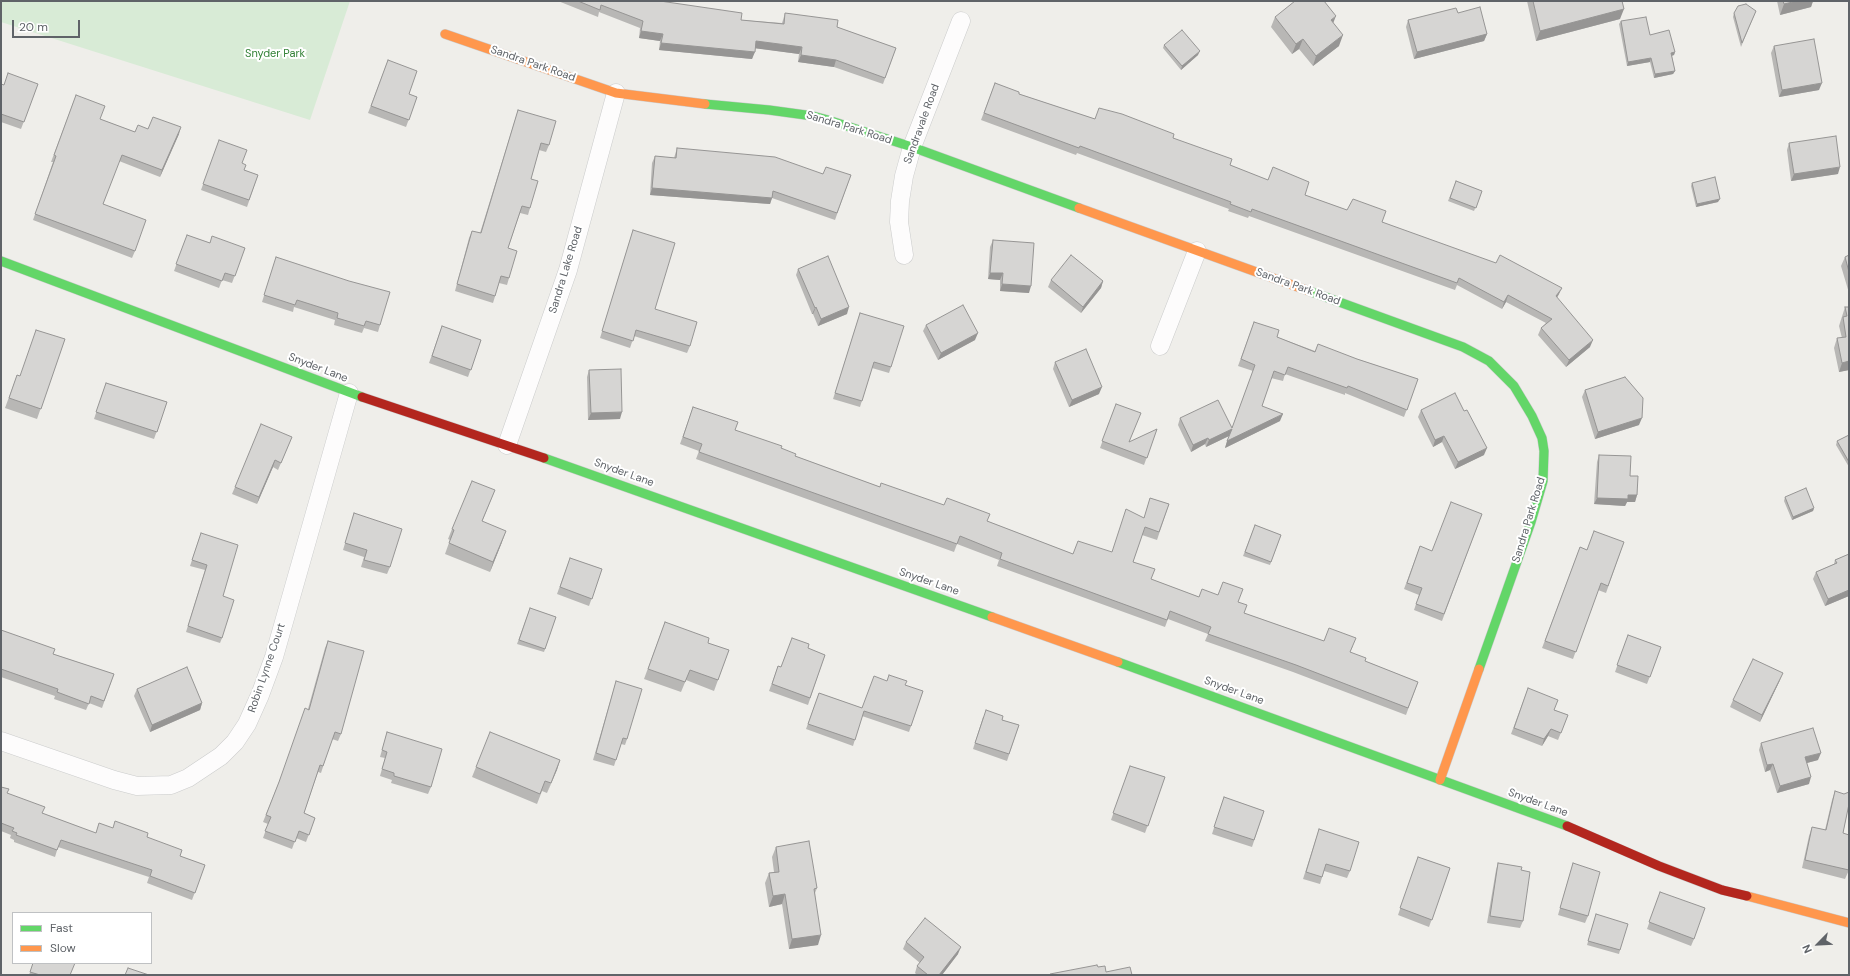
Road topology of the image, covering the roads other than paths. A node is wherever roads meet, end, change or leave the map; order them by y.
1 (961, 20) dead end
2 (445, 34) dead end
3 (616, 93) junction
4 (912, 147) junction
5 (1197, 251) junction
6 (904, 255) dead end
7 (1, 261) edge
8 (1160, 346) dead end
9 (349, 393) junction
10 (507, 445) junction
11 (1, 741) edge
12 (1440, 780) junction
13 (1849, 923) edge

1 - 4 street, Sandravale Road
2 - 3 street, Sandra Park Road
3 - 4 street, Sandra Park Road
3 - 10 street, Sandra Lake Road
4 - 5 street, Sandra Park Road
4 - 6 street, Sandravale Road
5 - 8 street
5 - 12 street, Sandra Park Road
7 - 9 street, Snyder Lane
9 - 10 street, Snyder Lane
9 - 11 street, Robin Lynne Court
10 - 12 street, Snyder Lane
12 - 13 street, Snyder Lane

